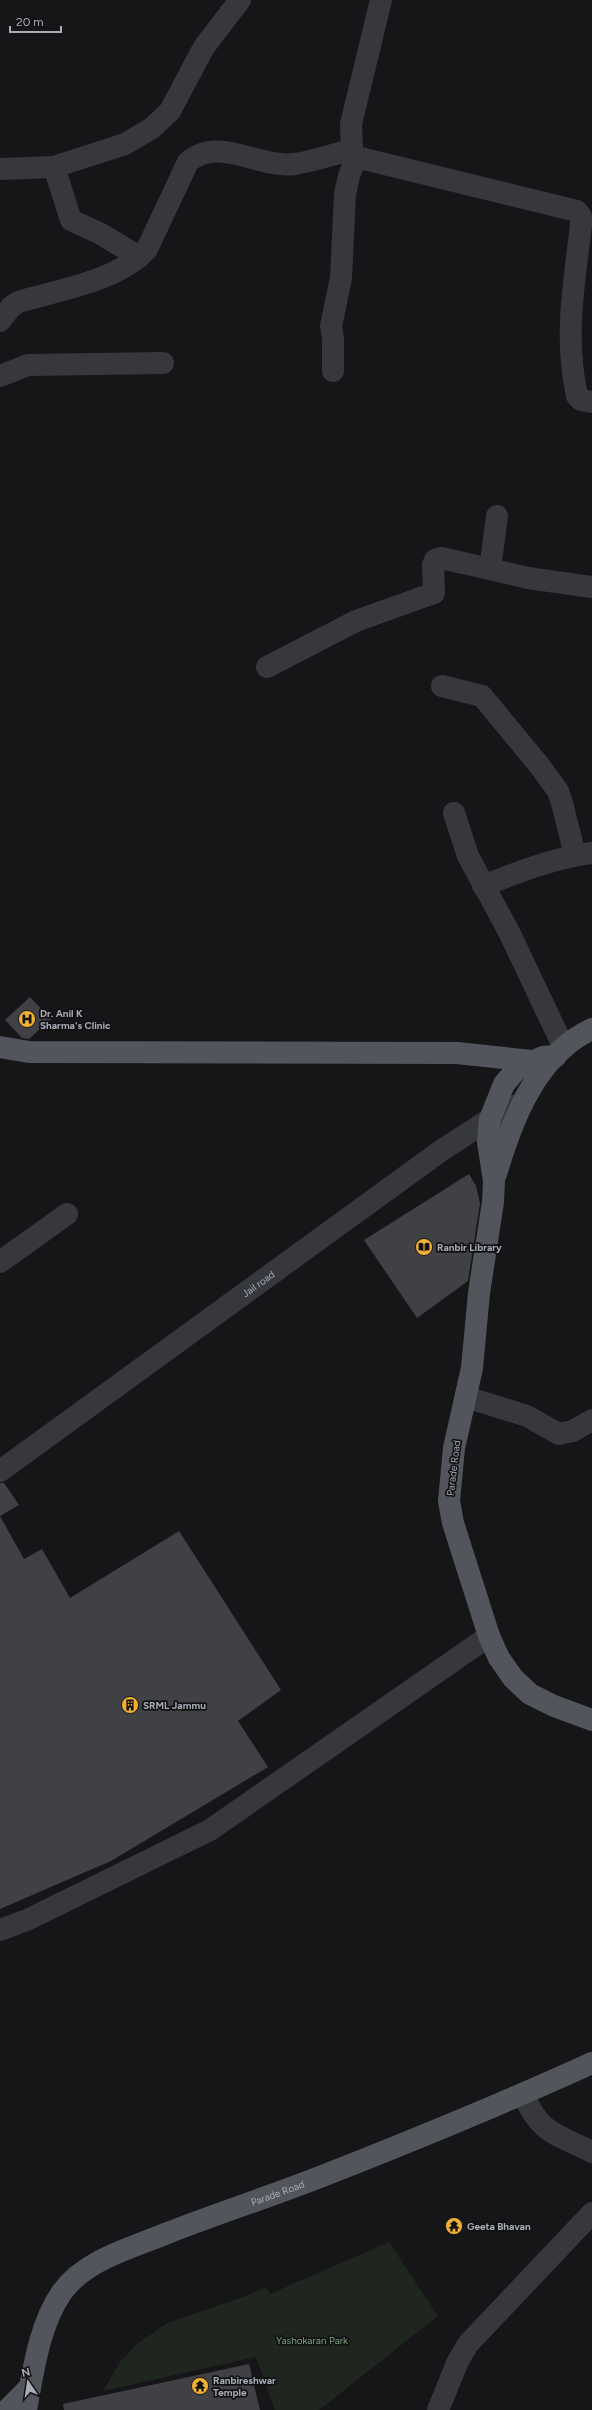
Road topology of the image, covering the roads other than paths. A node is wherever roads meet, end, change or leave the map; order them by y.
1 (240, 0) edge
2 (381, 0) edge
3 (354, 153) junction
4 (54, 167) junction
5 (0, 169) edge
6 (139, 257) junction
7 (0, 321) edge
8 (163, 363) dead end
9 (333, 371) dead end
10 (0, 376) edge
11 (592, 402) edge
12 (497, 516) dead end
13 (490, 569) junction
14 (592, 587) edge
15 (267, 666) dead end
16 (442, 686) dead end
17 (454, 813) dead end
18 (583, 854) edge
19 (483, 886) junction
20 (592, 1029) edge
21 (0, 1047) edge
22 (560, 1052) junction
23 (532, 1061) junction
24 (521, 1103) junction
25 (490, 1119) junction
26 (494, 1181) junction
27 (67, 1214) dead end
28 (0, 1262) edge
29 (466, 1397) junction
30 (592, 1420) edge
31 (0, 1471) edge
32 (489, 1636) junction
33 (592, 1720) edge
34 (0, 1930) edge
35 (592, 2063) edge
36 (523, 2094) junction
37 (592, 2152) edge
38 (592, 2213) edge
39 (30, 2387) junction
40 (7, 2410) edge
41 (26, 2410) edge
42 (438, 2410) edge

1 - 4 street
2 - 3 street
3 - 6 street
3 - 9 street
3 - 11 street
4 - 5 street
4 - 6 street
6 - 7 street
8 - 10 street
12 - 13 street
13 - 14 street
13 - 15 street
16 - 18 street
17 - 19 street
18 - 19 street
19 - 22 street
20 - 22 main road
21 - 23 main road
22 - 23 main road
22 - 24 main road
23 - 25 main road
24 - 25 street, Jail road
24 - 26 main road
25 - 26 main road
25 - 31 street, Jail road
26 - 29 main road, Parade Road
27 - 28 street
29 - 30 street
29 - 32 main road, Parade Road
32 - 33 main road, Parade Road
32 - 34 street
35 - 36 main road, Parade Road
36 - 37 street
36 - 39 main road, Parade Road
38 - 42 street
39 - 40 main road
39 - 41 main road, Parade Road

